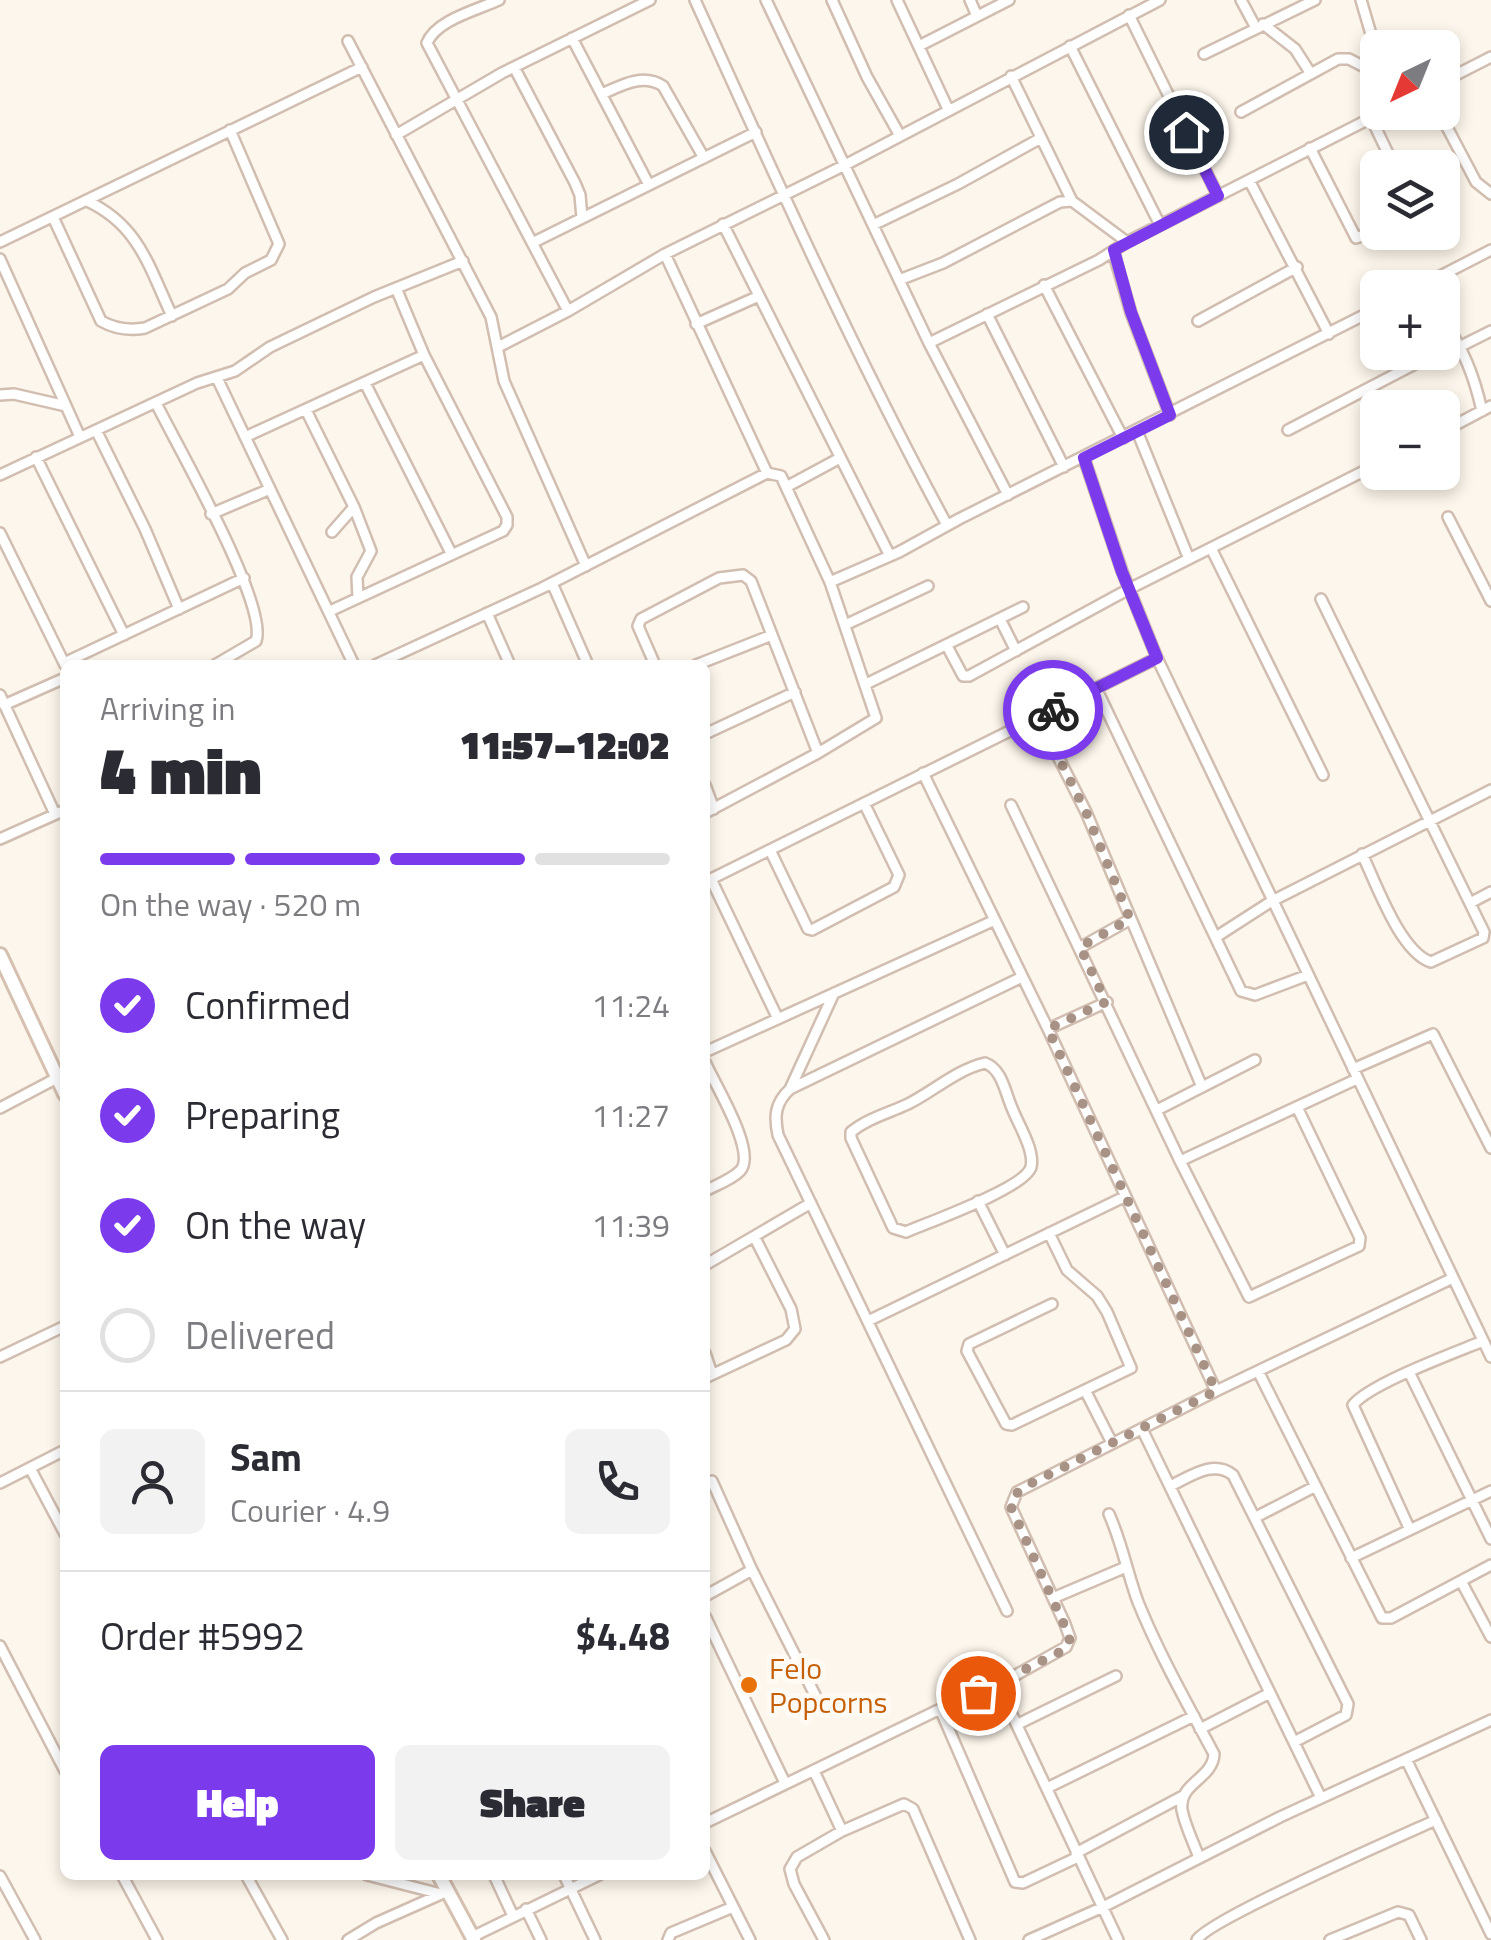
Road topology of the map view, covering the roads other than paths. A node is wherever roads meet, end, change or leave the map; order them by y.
1 (499, 0) edge
2 (650, 0) edge
3 (695, 0) edge
4 (766, 0) edge
5 (832, 0) edge
6 (897, 0) edge
7 (970, 0) edge
8 (1009, 0) edge
9 (1160, 0) edge
10 (1242, 0) edge
11 (1315, 0) edge
12 (1361, 0) edge
13 (1130, 15) junction
14 (977, 16) junction
15 (1260, 26) junction
16 (1370, 30) edge
17 (572, 38) junction
18 (348, 41) dead end
19 (918, 46) junction
20 (1070, 46) junction
21 (1204, 54) dead end
22 (1491, 57) edge
23 (1360, 66) edge
24 (362, 67) junction
25 (514, 67) junction
26 (1460, 73) edge
27 (1310, 74) junction
28 (1011, 76) junction
29 (602, 94) junction
30 (456, 100) junction
31 (948, 109) junction
32 (1241, 112) dead end
33 (1360, 123) edge
34 (230, 130) junction
35 (1449, 130) edge
36 (756, 132) junction
37 (899, 134) junction
38 (396, 135) junction
39 (1041, 138) junction
40 (1310, 148) junction
41 (704, 158) junction
42 (845, 164) junction
43 (1249, 180) junction
44 (649, 185) junction
45 (784, 194) junction
46 (1491, 194) edge
47 (1218, 196) junction
48 (1072, 200) junction
49 (87, 201) junction
50 (53, 217) junction
51 (582, 218) junction
52 (723, 224) junction
53 (873, 225) junction
54 (1160, 225) junction
55 (1360, 237) edge
56 (0, 242) edge
57 (1127, 242) junction
58 (532, 243) junction
59 (1114, 250) junction
60 (1491, 250) edge
61 (664, 254) junction
62 (0, 259) edge
63 (463, 261) junction
64 (1297, 267) junction
65 (1453, 270) edge
66 (899, 280) junction
67 (1044, 285) junction
68 (396, 288) junction
69 (758, 296) junction
70 (568, 311) junction
71 (986, 314) junction
72 (172, 316) junction
73 (1360, 317) edge
74 (1198, 321) dead end
75 (696, 324) junction
76 (1491, 332) edge
77 (1328, 334) junction
78 (929, 342) junction
79 (1460, 344) joint
80 (498, 347) junction
81 (424, 355) junction
82 (1403, 370) edge
83 (217, 378) junction
84 (365, 383) junction
85 (0, 395) edge
86 (156, 403) junction
87 (66, 406) junction
88 (1488, 409) edge
89 (306, 410) junction
90 (1170, 415) junction
91 (1460, 423) edge
92 (96, 430) junction
93 (1288, 430) dead end
94 (1137, 431) junction
95 (80, 437) junction
96 (245, 437) junction
97 (1123, 438) junction
98 (36, 456) junction
99 (840, 458) junction
100 (1084, 458) junction
101 (1064, 467) junction
102 (768, 473) junction
103 (1360, 473) edge
104 (0, 475) edge
105 (788, 486) junction
106 (270, 489) junction
107 (1008, 495) junction
108 (354, 507) junction
109 (212, 514) junction
110 (1448, 516) dead end
111 (947, 525) junction
112 (332, 532) dead end
113 (0, 533) edge
114 (1211, 548) junction
115 (451, 553) junction
116 (890, 556) junction
117 (1189, 559) junction
118 (586, 566) junction
119 (244, 578) junction
120 (830, 582) junction
121 (552, 583) junction
122 (928, 586) dead end
123 (1129, 588) junction
124 (358, 598) junction
125 (1321, 599) dead end
126 (1491, 602) edge
127 (1023, 607) dead end
128 (178, 609) junction
129 (330, 611) junction
130 (487, 613) junction
131 (1000, 618) junction
132 (845, 625) junction
133 (124, 635) junction
134 (772, 635) junction
135 (946, 646) junction
136 (1016, 651) junction
137 (1157, 658) junction
138 (62, 660) edge
139 (72, 660) edge
140 (224, 660) edge
141 (352, 660) edge
142 (386, 660) edge
143 (508, 660) edge
144 (586, 660) edge
145 (653, 660) edge
146 (709, 660) edge
147 (60, 680) edge
148 (866, 684) junction
149 (1096, 688) junction
150 (795, 692) junction
151 (2, 700) edge
152 (1038, 717) junction
153 (710, 732) edge
154 (818, 753) junction
155 (923, 773) junction
156 (1323, 776) dead end
157 (1491, 790) edge
158 (864, 803) junction
159 (1010, 805) dead end
160 (710, 811) edge
161 (60, 812) edge
162 (1430, 822) junction
163 (0, 838) edge
164 (770, 850) junction
165 (1362, 854) junction
166 (710, 880) edge
167 (710, 885) edge
168 (1491, 892) edge
169 (1272, 900) junction
170 (1470, 903) junction
171 (1130, 919) junction
172 (995, 920) junction
173 (1484, 932) junction
174 (1216, 936) junction
175 (1491, 945) edge
176 (1080, 947) junction
177 (0, 955) edge
178 (1308, 976) junction
179 (1022, 977) junction
180 (6, 982) edge
181 (834, 994) junction
182 (1106, 1002) junction
183 (778, 1019) junction
184 (1048, 1029) junction
185 (710, 1050) edge
186 (1255, 1060) dead end
187 (710, 1072) edge
188 (1355, 1074) junction
189 (57, 1078) junction
190 (60, 1084) edge
191 (1202, 1087) junction
192 (790, 1090) junction
193 (1296, 1107) junction
194 (0, 1108) edge
195 (1157, 1110) junction
196 (1491, 1148) edge
197 (1180, 1161) junction
198 (710, 1187) edge
199 (1124, 1197) junction
200 (978, 1200) junction
201 (812, 1203) junction
202 (1049, 1233) junction
203 (755, 1238) junction
204 (1004, 1255) junction
205 (710, 1261) edge
206 (1452, 1278) junction
207 (1052, 1304) dead end
208 (868, 1321) junction
209 (60, 1328) edge
210 (1483, 1340) junction
211 (0, 1358) edge
212 (1491, 1358) edge
213 (1258, 1371) junction
214 (1410, 1374) junction
215 (710, 1376) edge
216 (1085, 1390) junction
217 (1216, 1391) junction
218 (1142, 1429) junction
219 (1112, 1443) junction
220 (60, 1453) edge
221 (30, 1468) junction
222 (712, 1480) dead end
223 (0, 1483) edge
224 (1170, 1486) junction
225 (1316, 1486) junction
226 (1491, 1492) edge
227 (1472, 1500) junction
228 (1109, 1514) dead end
229 (1256, 1516) junction
230 (60, 1525) edge
231 (1410, 1530) junction
232 (1491, 1539) edge
233 (1351, 1558) junction
234 (1491, 1565) edge
235 (1126, 1567) junction
236 (752, 1570) junction
237 (1461, 1581) junction
238 (710, 1593) edge
239 (1053, 1598) junction
240 (1006, 1612) dead end
241 (710, 1626) edge
242 (1491, 1637) edge
243 (0, 1646) edge
244 (1116, 1676) dead end
245 (998, 1685) junction
246 (1270, 1693) junction
247 (818, 1699) dead end
248 (940, 1709) junction
249 (1194, 1716) junction
250 (1491, 1720) edge
251 (1018, 1724) junction
252 (1200, 1729) junction
253 (1294, 1742) junction
254 (1406, 1759) junction
255 (60, 1761) edge
256 (814, 1771) junction
257 (785, 1783) junction
258 (1046, 1788) junction
259 (1183, 1796) junction
260 (1321, 1798) junction
261 (710, 1820) edge
262 (1436, 1820) junction
263 (842, 1831) junction
264 (1077, 1855) junction
265 (1199, 1858) junction
266 (710, 1861) edge
267 (0, 1876) edge
268 (125, 1880) edge
269 (249, 1880) edge
270 (388, 1880) edge
271 (440, 1880) edge
272 (496, 1880) edge
273 (566, 1880) edge
274 (588, 1880) edge
275 (570, 1888) junction
276 (444, 1893) junction
277 (733, 1907) junction
278 (1103, 1908) junction
279 (526, 1909) junction
280 (512, 1916) junction
281 (1491, 1934) edge
282 (473, 1939) edge
283 (36, 1940) edge
284 (157, 1940) edge
285 (282, 1940) edge
286 (348, 1940) edge
287 (541, 1940) edge
288 (596, 1940) edge
289 (668, 1940) edge
290 (750, 1940) edge
291 (824, 1940) edge
292 (970, 1940) edge
293 (1029, 1940) edge
294 (1118, 1940) edge
295 (1197, 1940) edge
296 (1330, 1940) edge
297 (1420, 1940) edge

1 - 30 street
2 - 17 street
3 - 36 street
4 - 42 street
5 - 37 street
6 - 19 street
7 - 14 street
8 - 14 street
9 - 13 street
10 - 15 street
11 - 15 street
12 - 16 street
13 - 20 street
13 - 47 street
14 - 19 street
15 - 21 street
15 - 27 street
17 - 25 street
17 - 29 street
18 - 24 street
19 - 31 street
20 - 28 street
20 - 54 street
22 - 26 street
23 - 27 street
24 - 34 street
24 - 38 street
25 - 30 street
25 - 51 street
27 - 32 street
28 - 31 street
28 - 39 street
29 - 41 street
29 - 44 street
30 - 38 street
30 - 58 street
31 - 37 street
33 - 40 street
34 - 49 street
34 - 72 street
35 - 46 street
36 - 41 street
36 - 45 street
37 - 42 street
38 - 63 street
39 - 48 street
39 - 53 street
40 - 43 street
40 - 55 street
41 - 44 street
42 - 45 street
42 - 53 street
43 - 47 street
43 - 64 street
44 - 51 street
45 - 52 street
45 - 111 street
47 - 54 street
48 - 57 street
48 - 66 street
49 - 50 street
49 - 72 street
50 - 56 street
50 - 72 street
51 - 58 street
52 - 61 street
52 - 69 street
53 - 66 street
54 - 57 street
57 - 59 street
58 - 70 street
59 - 67 street
59 - 90 street
60 - 65 street
61 - 70 street
61 - 75 street
62 - 87 street
63 - 68 street
63 - 80 street
64 - 74 street
64 - 77 street
66 - 78 street
67 - 71 street
67 - 97 street
68 - 81 street
68 - 83 street
69 - 75 street
69 - 99 street
70 - 80 street
71 - 78 street
71 - 101 street
73 - 77 street
75 - 102 street
76 - 79 street
77 - 90 street
78 - 107 street
79 - 88 street
80 - 118 street
81 - 84 street
81 - 115 street
82 - 93 street
83 - 86 street
83 - 96 street
84 - 89 street
84 - 115 street
85 - 87 street
86 - 92 street
86 - 109 street
87 - 95 street
88 - 91 street
89 - 96 street
89 - 108 street
90 - 94 street
92 - 95 street
92 - 128 street
94 - 97 street
94 - 117 street
95 - 98 street
96 - 106 street
97 - 100 street
98 - 104 street
98 - 133 street
99 - 105 street
99 - 116 street
100 - 101 street
100 - 123 street
101 - 107 street
102 - 105 street
102 - 118 street
103 - 114 street
105 - 120 street
106 - 109 street
106 - 129 street
107 - 111 street
108 - 112 street
108 - 124 street
109 - 119 street
110 - 126 street
111 - 116 street
113 - 138 street
114 - 117 street
114 - 156 street
115 - 124 street
116 - 120 street
117 - 123 street
118 - 121 street
119 - 128 street
119 - 140 street
120 - 132 street
121 - 130 street
121 - 144 street
122 - 132 street
123 - 136 street
123 - 137 street
124 - 129 street
125 - 162 street
127 - 131 street
128 - 133 street
129 - 141 street
130 - 142 street
130 - 143 street
131 - 135 street
131 - 136 street
132 - 148 street
133 - 139 street
134 - 145 street
134 - 146 street
134 - 150 street
135 - 136 street
135 - 148 street
137 - 149 street
137 - 169 street
147 - 151 street
148 - 154 street
149 - 152 street
149 - 174 street
150 - 153 street
150 - 154 street
151 - 161 street
152 - 155 street
152 - 171 street
154 - 160 street
155 - 158 street
155 - 172 street
157 - 162 street
158 - 164 street
158 - 164 street
159 - 176 street
161 - 163 street
162 - 165 street
162 - 170 street
164 - 166 street
165 - 169 street
165 - 173 street
167 - 183 street
168 - 170 street
169 - 174 street
169 - 178 street
170 - 173 street
171 - 176 street
171 - 191 street
172 - 179 street
172 - 181 street
173 - 175 street
174 - 178 street
176 - 182 street
177 - 180 street
178 - 188 street
179 - 184 street
179 - 192 street
180 - 189 street
181 - 183 street
181 - 192 street
182 - 184 street
182 - 195 street
183 - 185 street
184 - 199 street
186 - 191 street
187 - 198 street
188 - 193 street
188 - 196 street
188 - 206 street
189 - 190 street
189 - 194 street
191 - 195 street
192 - 201 street
193 - 197 street
193 - 197 street
195 - 197 street
199 - 202 street
199 - 217 street
200 - 200 street
200 - 204 street
201 - 203 street
201 - 208 street
202 - 204 street
202 - 216 street
203 - 205 street
203 - 215 street
204 - 208 street
206 - 210 street
206 - 213 street
207 - 216 street
208 - 240 street
209 - 211 street
210 - 212 street
210 - 214 street
213 - 217 street
213 - 225 street
214 - 227 street
214 - 231 street
216 - 219 street
217 - 218 street
218 - 219 street
218 - 224 street
219 - 239 street
220 - 221 street
221 - 223 street
221 - 230 street
222 - 236 street
224 - 229 street
224 - 246 street
225 - 229 street
225 - 233 street
226 - 227 street
227 - 231 street
227 - 232 street
228 - 235 street
229 - 253 street
231 - 233 street
233 - 237 street
234 - 237 street
235 - 239 street
235 - 249 street
236 - 238 street
236 - 247 street
237 - 242 street
239 - 245 street
241 - 257 street
243 - 255 street
244 - 251 street
245 - 248 street
245 - 251 street
246 - 252 street
246 - 253 street
248 - 256 street
248 - 264 street
249 - 252 street
249 - 258 street
250 - 254 street
251 - 258 street
252 - 259 street
253 - 260 street
254 - 260 street
254 - 262 street
256 - 257 street
256 - 263 street
257 - 261 street
258 - 264 street
259 - 264 street
259 - 265 street
260 - 265 street
262 - 281 street
262 - 295 street
263 - 291 street
263 - 292 street
264 - 278 street
265 - 278 street
266 - 277 street
267 - 283 street
268 - 284 street
269 - 285 street
270 - 276 street
271 - 276 street
272 - 280 street
273 - 275 street
274 - 275 street
275 - 279 street
275 - 288 street
276 - 282 street
276 - 286 street
277 - 289 street
277 - 290 street
278 - 293 street
278 - 294 street
279 - 280 street
279 - 287 street
280 - 282 street
296 - 297 street

